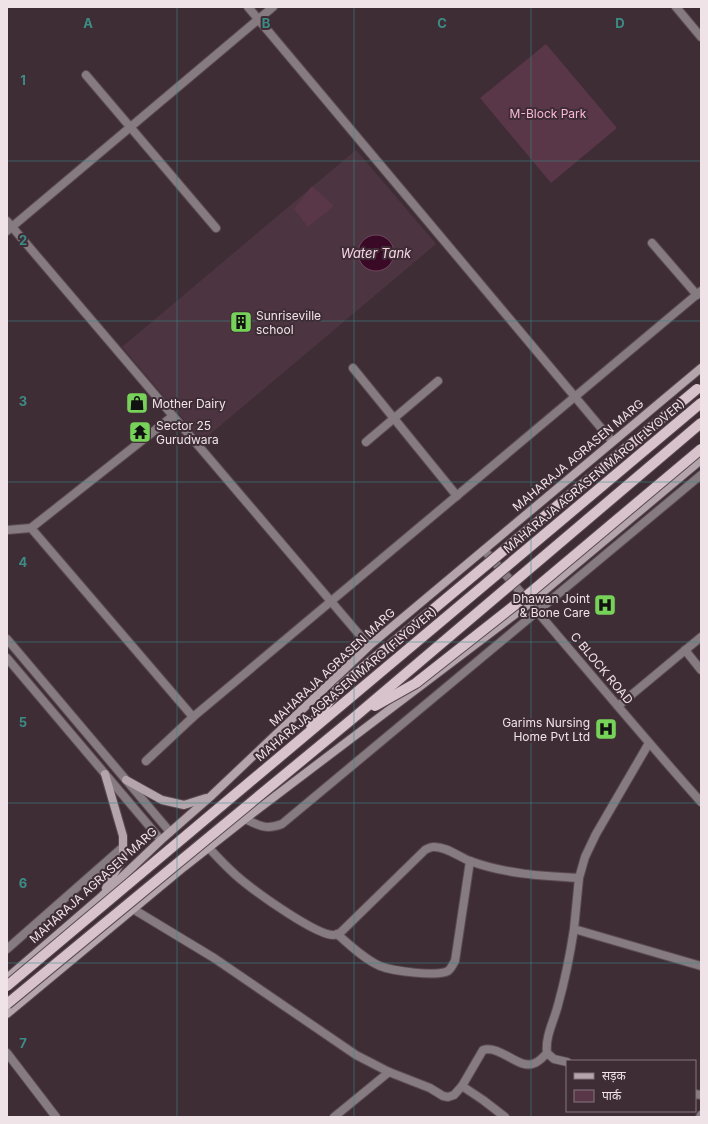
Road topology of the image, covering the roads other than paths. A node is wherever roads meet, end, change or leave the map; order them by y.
1 (248, 7) edge
2 (273, 7) edge
3 (676, 7) edge
4 (258, 20) junction
5 (701, 37) edge
6 (86, 75) dead end
7 (130, 128) junction
8 (9, 226) edge
9 (216, 228) dead end
10 (652, 243) dead end
11 (699, 293) edge
12 (353, 368) dead end
13 (701, 368) edge
14 (438, 381) dead end
15 (697, 389) dead end
16 (575, 397) junction
17 (701, 403) edge
18 (173, 416) junction
19 (394, 418) junction
20 (701, 423) edge
21 (612, 441) junction
22 (366, 442) dead end
23 (701, 449) edge
24 (701, 460) edge
25 (701, 474) edge
26 (457, 496) junction
27 (31, 528) junction
28 (7, 530) edge
29 (484, 550) junction
30 (331, 602) junction
31 (530, 603) junction
32 (538, 611) junction
33 (701, 637) edge
34 (7, 639) edge
35 (369, 646) junction
36 (685, 650) junction
37 (7, 658) edge
38 (701, 670) edge
39 (618, 706) junction
40 (357, 715) junction
41 (194, 717) junction
42 (298, 741) junction
43 (649, 743) junction
44 (146, 761) dead end
45 (106, 774) junction
46 (126, 780) junction
47 (210, 797) junction
48 (701, 802) edge
49 (245, 819) junction
50 (170, 832) junction
51 (161, 840) junction
52 (123, 848) junction
53 (208, 848) junction
54 (470, 861) junction
55 (578, 878) junction
56 (102, 896) junction
57 (133, 910) junction
58 (574, 929) junction
59 (337, 934) junction
60 (7, 949) edge
61 (701, 966) edge
62 (7, 978) edge
63 (7, 986) edge
64 (7, 1004) edge
65 (7, 1014) edge
66 (7, 1053) edge
67 (547, 1053) junction
68 (566, 1062) edge
69 (389, 1072) junction
70 (462, 1086) junction
71 (56, 1117) edge
72 (334, 1117) edge
73 (505, 1117) edge

1 - 4 street
2 - 4 street
3 - 5 street
4 - 7 street
4 - 16 street
6 - 7 street
7 - 8 street
7 - 9 street
8 - 18 street
10 - 11 street
11 - 16 street
12 - 19 street
13 - 21 main road, MAHARAJA AGRASEN MARG
14 - 19 street
15 - 42 main road, bridge
16 - 21 street
16 - 26 street
17 - 42 main road, MAHARAJA AGRASEN MARG (FLYOVER), bridge
18 - 27 street
18 - 30 street
19 - 22 street
19 - 26 street
20 - 40 main road, bridge
21 - 29 main road, MAHARAJA AGRASEN MARG
23 - 40 main road, bridge
24 - 31 main road
25 - 32 street
26 - 30 street
27 - 28 street
27 - 41 street
29 - 31 street, C BLOCK ROAD
29 - 35 main road, MAHARAJA AGRASEN MARG
30 - 35 street
30 - 41 street
31 - 32 street, C BLOCK ROAD
31 - 49 main road
32 - 39 street, C BLOCK ROAD
32 - 49 street
33 - 36 street
34 - 46 street
35 - 47 main road, MAHARAJA AGRASEN MARG
36 - 38 street
36 - 39 street
37 - 45 street
39 - 43 street, C BLOCK ROAD
40 - 64 main road, bridge
41 - 44 street
42 - 63 main road, MAHARAJA AGRASEN MARG (FLYOVER), bridge
43 - 48 street, C BLOCK ROAD
43 - 55 street
45 - 51 street
45 - 52 main road
46 - 47 main road
46 - 50 street
47 - 50 main road, MAHARAJA AGRASEN MARG
49 - 53 main road
50 - 51 main road, MAHARAJA AGRASEN MARG
51 - 56 main road, MAHARAJA AGRASEN MARG
52 - 56 main road
52 - 60 street
53 - 57 main road
53 - 59 street
54 - 55 street
54 - 59 street
54 - 59 street
55 - 58 street
56 - 62 main road, MAHARAJA AGRASEN MARG
57 - 65 main road
57 - 69 street
58 - 61 street
58 - 67 street
66 - 71 street
67 - 68 street
67 - 70 street
69 - 70 street
69 - 72 street
70 - 73 street

